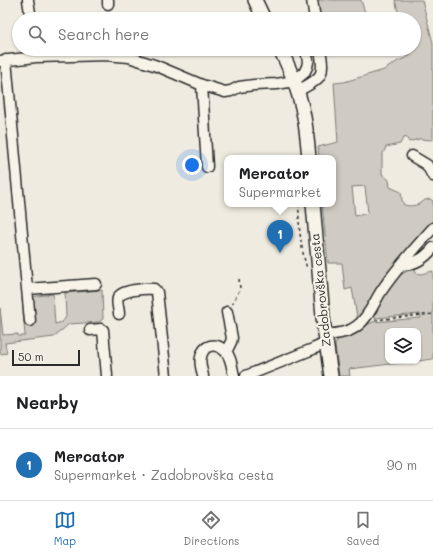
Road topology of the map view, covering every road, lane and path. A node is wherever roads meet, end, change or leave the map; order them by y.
1 (28, 0) edge
2 (254, 0) edge
3 (312, 0) edge
4 (30, 12) edge
5 (260, 12) edge
6 (314, 12) edge
7 (22, 56) edge
8 (117, 56) edge
9 (283, 56) edge
10 (307, 56) edge
11 (322, 56) edge
12 (3, 60) edge
13 (202, 85) junction
14 (296, 86) junction
15 (309, 155) edge
16 (412, 156) dead end
17 (207, 167) dead end
18 (433, 176) edge
19 (299, 207) edge
20 (313, 207) edge
21 (433, 228) edge
22 (433, 248) edge
23 (402, 265) junction
24 (307, 268) dead end
25 (239, 278) dead end
26 (96, 284) dead end
27 (28, 289) junction
28 (227, 312) joint
29 (119, 314) dead end
30 (433, 314) edge
31 (363, 320) junction
32 (30, 321) dead end
33 (90, 330) dead end
34 (325, 339) junction
35 (226, 352) junction
36 (107, 376) edge
37 (166, 376) edge
38 (203, 376) edge
39 (234, 376) edge
40 (246, 376) edge
41 (330, 376) edge

1 - 4 street
2 - 5 main road
3 - 6 street
7 - 12 street
8 - 13 street
9 - 14 main road
10 - 14 street
11 - 14 street
12 - 27 street
13 - 14 street
13 - 17 street
14 - 15 main road
16 - 18 street
19 - 24 path, Zadobrovška cesta
20 - 34 main road, Zadobrovška cesta
21 - 23 street
22 - 23 street
23 - 31 street
25 - 28 path
26 - 27 street
27 - 32 street
28 - 35 street
29 - 37 street
30 - 31 path
31 - 34 street
33 - 36 street
34 - 40 street
34 - 41 main road, Zadobrovška cesta
35 - 38 street
35 - 39 street

